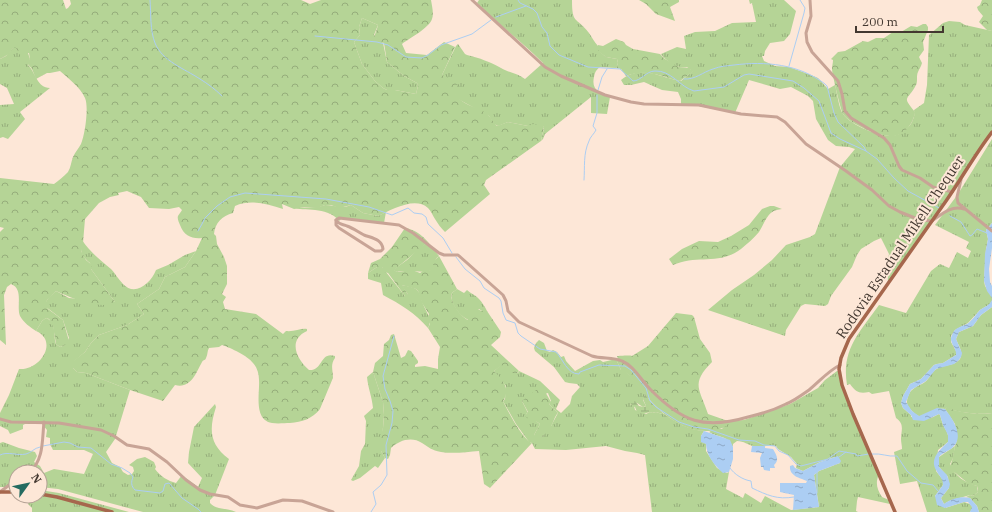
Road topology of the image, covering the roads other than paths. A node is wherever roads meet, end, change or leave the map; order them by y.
1 (472, 0) edge
2 (810, 0) edge
3 (992, 132) edge
4 (961, 179) junction
5 (952, 192) junction
6 (964, 209) junction
7 (336, 220) junction
8 (932, 221) junction
9 (992, 231) edge
10 (840, 365) junction
11 (0, 419) edge
12 (44, 422) junction
13 (36, 464) edge
14 (48, 495) edge
15 (112, 512) edge
16 (333, 512) edge
17 (895, 512) edge

1 - 8 street
2 - 5 street
3 - 4 main road, Rodovia Estadual Mikell Chequer
4 - 5 main road, Rodovia Estadual Mikell Chequer
4 - 6 street
5 - 8 main road, Rodovia Estadual Mikell Chequer
6 - 8 street
6 - 9 street
7 - 7 street
7 - 10 street
8 - 10 main road, Rodovia Estadual Mikell Chequer
10 - 17 main road, Rodovia Estadual Mikell Chequer
11 - 12 street
12 - 13 street
12 - 16 street
14 - 15 main road

